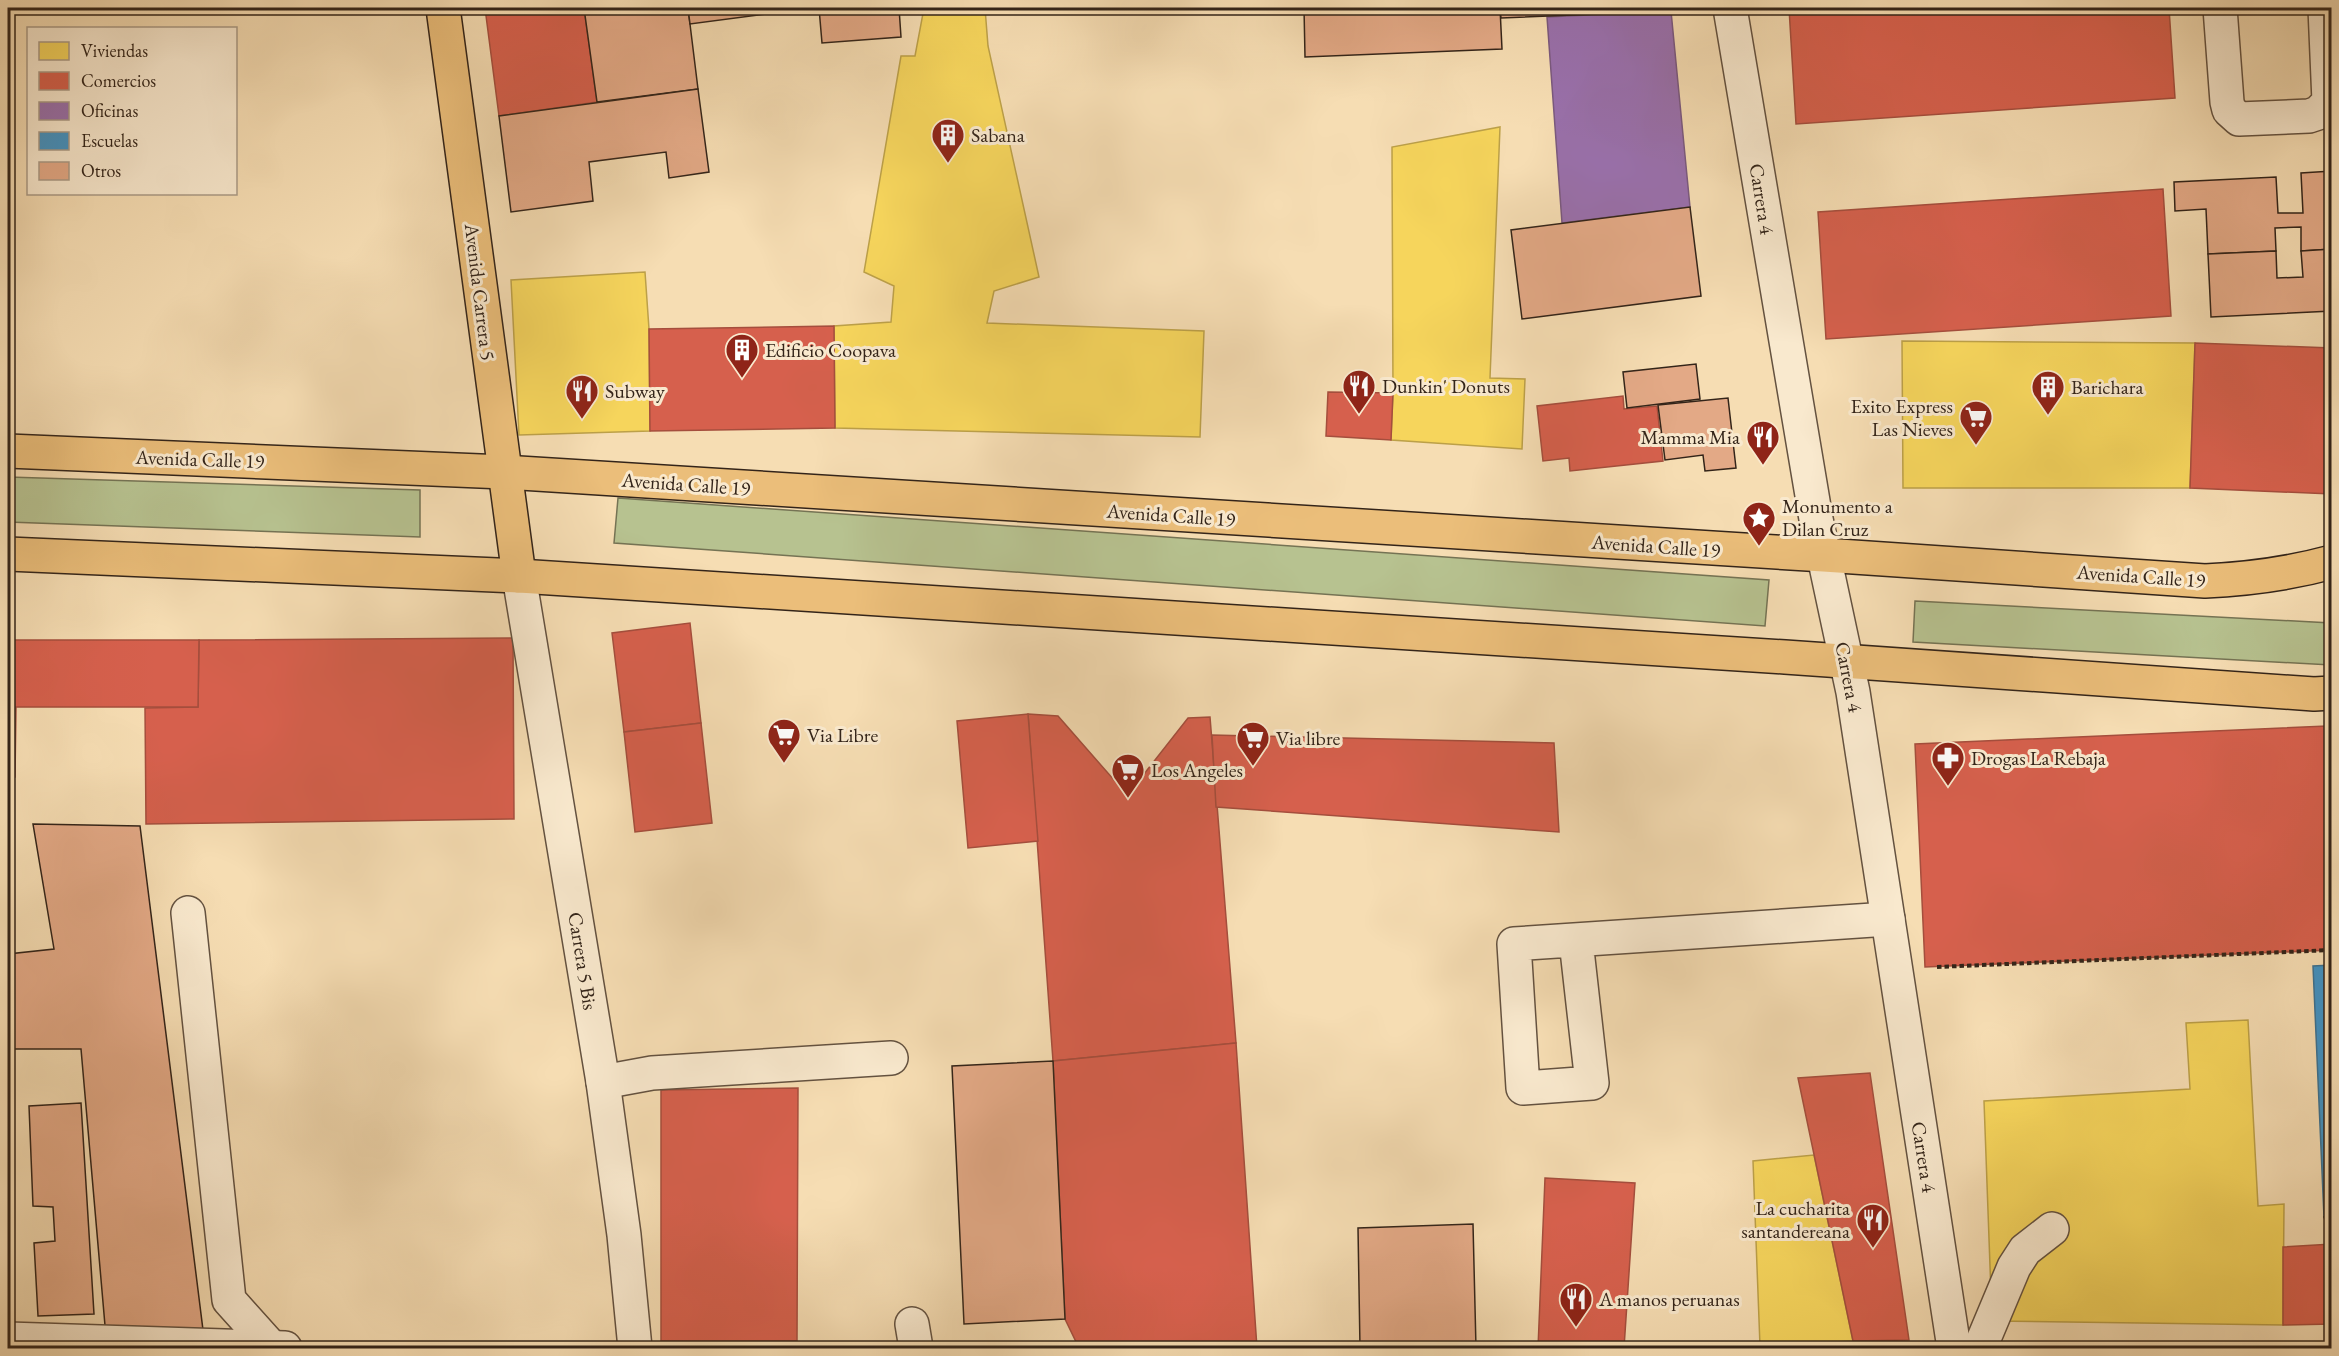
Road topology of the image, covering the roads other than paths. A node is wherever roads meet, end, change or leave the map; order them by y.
1 (443, 8) edge
2 (1730, 8) edge
3 (2220, 8) edge
4 (2325, 8) edge
5 (8, 451) edge
6 (504, 472) junction
7 (8, 554) edge
8 (1824, 555) junction
9 (2331, 562) edge
10 (519, 576) junction
11 (1846, 661) junction
12 (2331, 693) edge
13 (188, 912) dead end
14 (1888, 919) junction
15 (1576, 941) junction
16 (891, 1058) dead end
17 (603, 1082) junction
18 (2052, 1228) dead end
19 (8, 1339) edge
20 (278, 1348) edge
21 (635, 1348) edge
22 (1953, 1348) edge
23 (1980, 1348) edge

1 - 6 main road, Avenida Carrera 5
2 - 8 street, Carrera 4
3 - 4 street
5 - 6 main road, Avenida Calle 19
6 - 8 main road, Avenida Calle 19
6 - 10 main road, Avenida Carrera 5
7 - 10 main road
8 - 9 main road, Avenida Calle 19
8 - 11 street, Carrera 4
10 - 11 main road
10 - 17 street, Carrera 5 Bis
11 - 12 main road
11 - 14 street, Carrera 4
13 - 20 street
14 - 15 street
14 - 22 street, Carrera 4
15 - 15 street
16 - 17 street
17 - 21 street, Carrera 5 Bis
18 - 23 street
19 - 20 street

